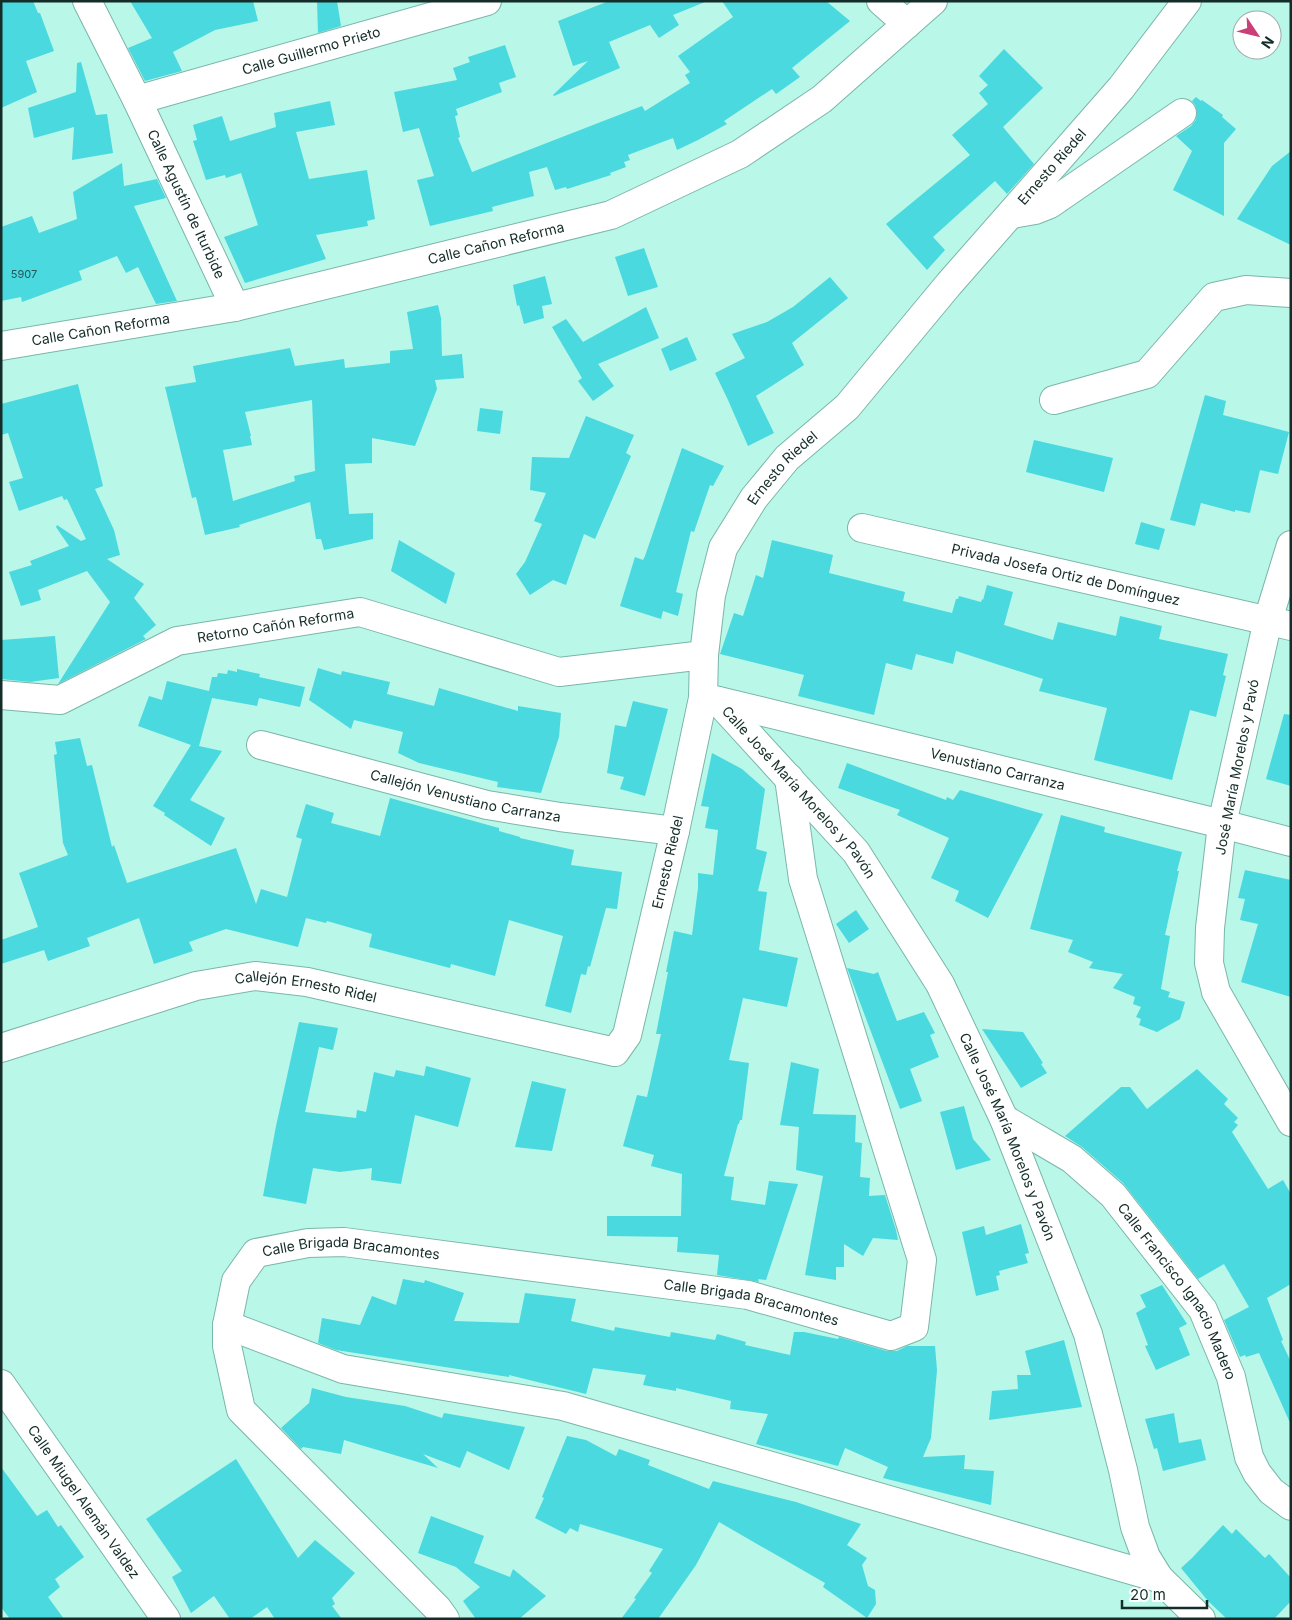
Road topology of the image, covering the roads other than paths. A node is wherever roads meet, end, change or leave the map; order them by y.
1 (87, 1) edge
2 (487, 1) edge
3 (881, 1) edge
4 (933, 1) edge
5 (1187, 1) edge
6 (907, 24) junction
7 (137, 100) junction
8 (1182, 112) dead end
9 (1012, 214) junction
10 (1291, 293) edge
11 (235, 307) junction
12 (1, 346) edge
13 (1054, 400) dead end
14 (862, 528) dead end
15 (1291, 545) edge
16 (1279, 623) edge
17 (704, 655) junction
18 (1, 695) edge
19 (711, 699) junction
20 (261, 745) dead end
21 (790, 778) junction
22 (1222, 824) junction
23 (674, 831) junction
24 (1291, 842) edge
25 (1, 1048) edge
26 (615, 1052) joint
27 (1284, 1098) edge
28 (1004, 1119) junction
29 (1291, 1122) edge
30 (227, 1325) junction
31 (1, 1384) edge
32 (1291, 1506) edge
33 (1158, 1578) junction
34 (166, 1619) edge
35 (445, 1619) edge
36 (1201, 1619) edge

1 - 7 street, Calle Agustín de Iturbide
2 - 7 street, Calle Guillermo Prieto
3 - 6 street
4 - 6 street, Calle Cañon Reforma
5 - 9 street, Ernesto Riedel
6 - 11 street, Calle Cañon Reforma
7 - 11 street, Calle Agustín de Iturbide
8 - 9 street
9 - 17 street, Ernesto Riedel
10 - 13 street
11 - 12 street, Calle Cañon Reforma
14 - 16 street, Privada Josefa Ortiz de Domínguez
15 - 16 street, José María Morelos y Pavó
16 - 22 street, José María Morelos y Pavó
17 - 18 street, Retorno Cañón Reforma
17 - 19 street, Ernesto Riedel
19 - 21 street, Calle José María Morelos y Pavón
19 - 22 street, Venustiano Carranza
19 - 23 street, Ernesto Riedel
20 - 23 street, Callejón Venustiano Carranza
21 - 28 street, Calle José María Morelos y Pavón
21 - 30 street, Calle Brigada Bracamontes
22 - 24 street, Venustiano Carranza
22 - 27 street, José María Morelos y Pavó
23 - 26 street, Ernesto Riedel
25 - 26 street, Callejón Ernesto Ridel
27 - 29 street, José María Morelos y Pavó
28 - 32 street, Calle Francisco Ignacio Madero
28 - 33 street, Calle José María Morelos y Pavón
30 - 33 street
30 - 35 street
31 - 34 street, Calle Miugel Alemán Valdez
33 - 36 street, Calle José María Morelos y Pavón

